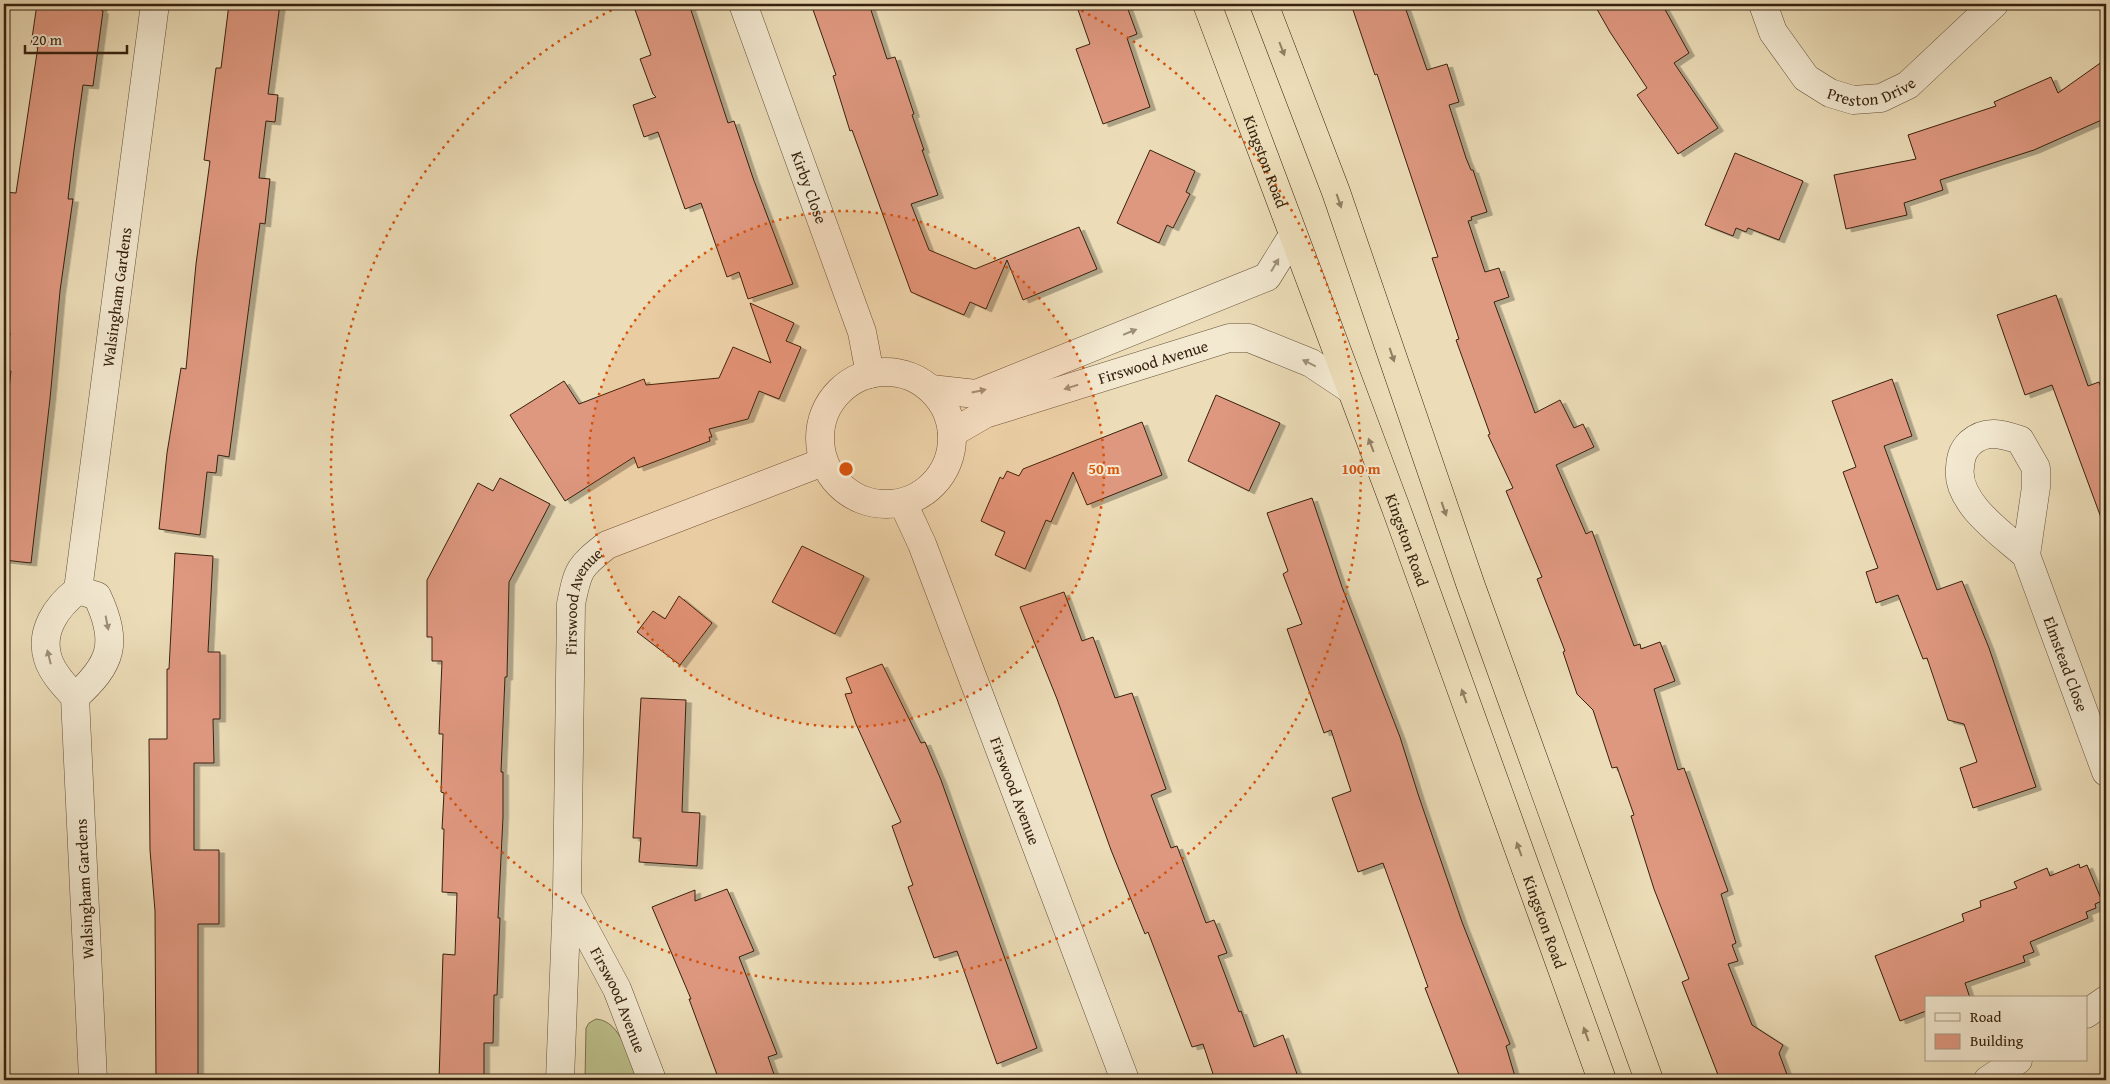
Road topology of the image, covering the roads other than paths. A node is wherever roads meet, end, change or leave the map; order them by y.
1 (156, 4) edge
2 (743, 4) edge
3 (1207, 4) edge
4 (1264, 4) edge
5 (1763, 4) edge
6 (1994, 4) edge
7 (1293, 235) junction
8 (870, 374) junction
9 (930, 389) junction
10 (1350, 389) junction
11 (952, 433) junction
12 (824, 462) junction
13 (903, 503) junction
14 (2026, 555) dead end
15 (78, 590) junction
16 (75, 697) junction
17 (2106, 772) edge
18 (567, 896) junction
19 (2106, 1000) edge
20 (2088, 1013) edge
21 (2015, 1062) edge
22 (93, 1080) edge
23 (560, 1080) edge
24 (652, 1080) edge
25 (1125, 1080) edge
26 (1602, 1080) edge
27 (1649, 1080) edge
28 (1988, 1080) edge

1 - 15 street, Walsingham Gardens
2 - 8 street, Kirby Close
3 - 7 highway, Kingston Road
4 -> 27 highway
5 - 6 street, Preston Drive
9 -> 7 street, Firswood Avenue
7 - 10 highway, Kingston Road
8 - 9 street, Firswood Avenue
8 - 12 street, Firswood Avenue
9 - 11 street, Firswood Avenue
10 -> 11 street, Firswood Avenue
26 -> 10 highway, Kingston Road
11 - 13 street, Firswood Avenue
12 - 13 street, Firswood Avenue
12 - 18 street, Firswood Avenue
13 - 25 street, Firswood Avenue
14 - 17 street, Elmstead Close
16 -> 15 street
15 -> 16 street
16 - 22 street, Walsingham Gardens
18 - 23 street, Firswood Avenue
18 - 24 street, Firswood Avenue
19 - 20 street
21 - 28 street

